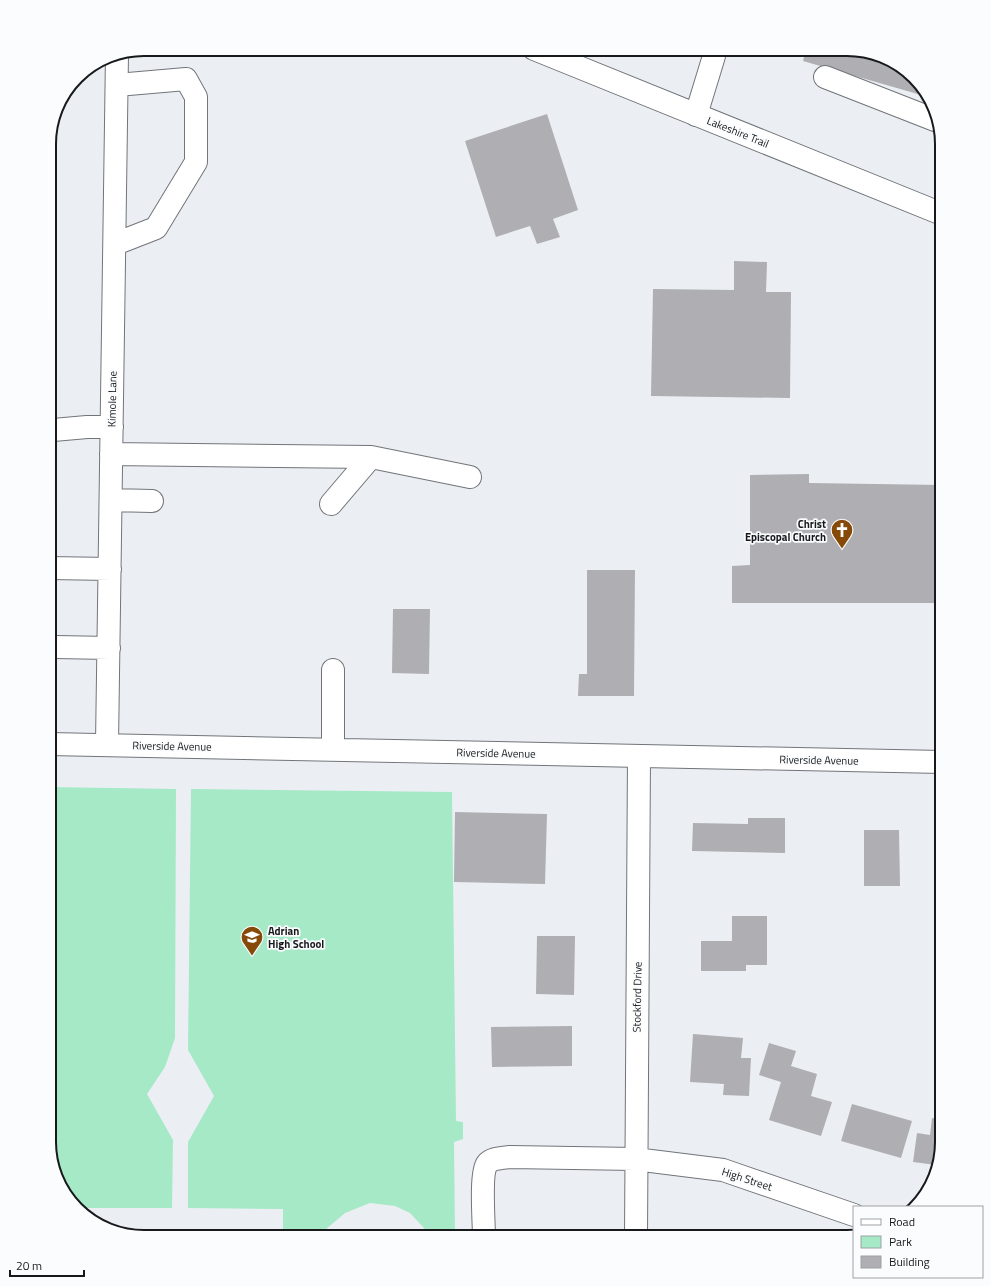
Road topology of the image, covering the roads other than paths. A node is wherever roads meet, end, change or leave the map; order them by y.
1 (551, 56) edge
2 (714, 56) edge
3 (117, 61) edge
4 (825, 77) dead end
5 (117, 85) junction
6 (696, 115) junction
7 (931, 118) edge
8 (935, 211) edge
9 (115, 244) junction
10 (112, 427) junction
11 (56, 430) edge
12 (111, 454) junction
13 (371, 457) junction
14 (470, 477) dead end
15 (111, 500) junction
16 (152, 501) dead end
17 (331, 504) dead end
18 (56, 568) edge
19 (110, 569) junction
20 (56, 647) dead end
21 (109, 648) junction
22 (332, 670) dead end
23 (56, 744) edge
24 (107, 744) junction
25 (333, 749) junction
26 (639, 756) junction
27 (935, 762) edge
28 (635, 1159) junction
29 (853, 1215) edge
30 (484, 1230) edge
31 (636, 1230) edge

1 - 6 street, Lakeshire Trail
2 - 6 street
3 - 5 street, Kimole Lane
4 - 7 street
5 - 9 street, Kimole Lane
5 - 9 street
6 - 8 street, Lakeshire Trail
9 - 10 street, Kimole Lane
10 - 11 street
10 - 12 street, Kimole Lane
12 - 13 street
12 - 15 street, Kimole Lane
13 - 14 street
13 - 17 street
15 - 16 street
15 - 19 street, Kimole Lane
18 - 19 street
19 - 21 street, Kimole Lane
20 - 21 street
21 - 24 street, Kimole Lane
22 - 25 street
23 - 24 street, Riverside Avenue
24 - 25 street, Riverside Avenue
25 - 26 street, Riverside Avenue
26 - 27 street, Riverside Avenue
26 - 28 street, Stockford Drive
28 - 29 street, High Street
28 - 30 street, High Street
28 - 31 street, Stockford Drive

